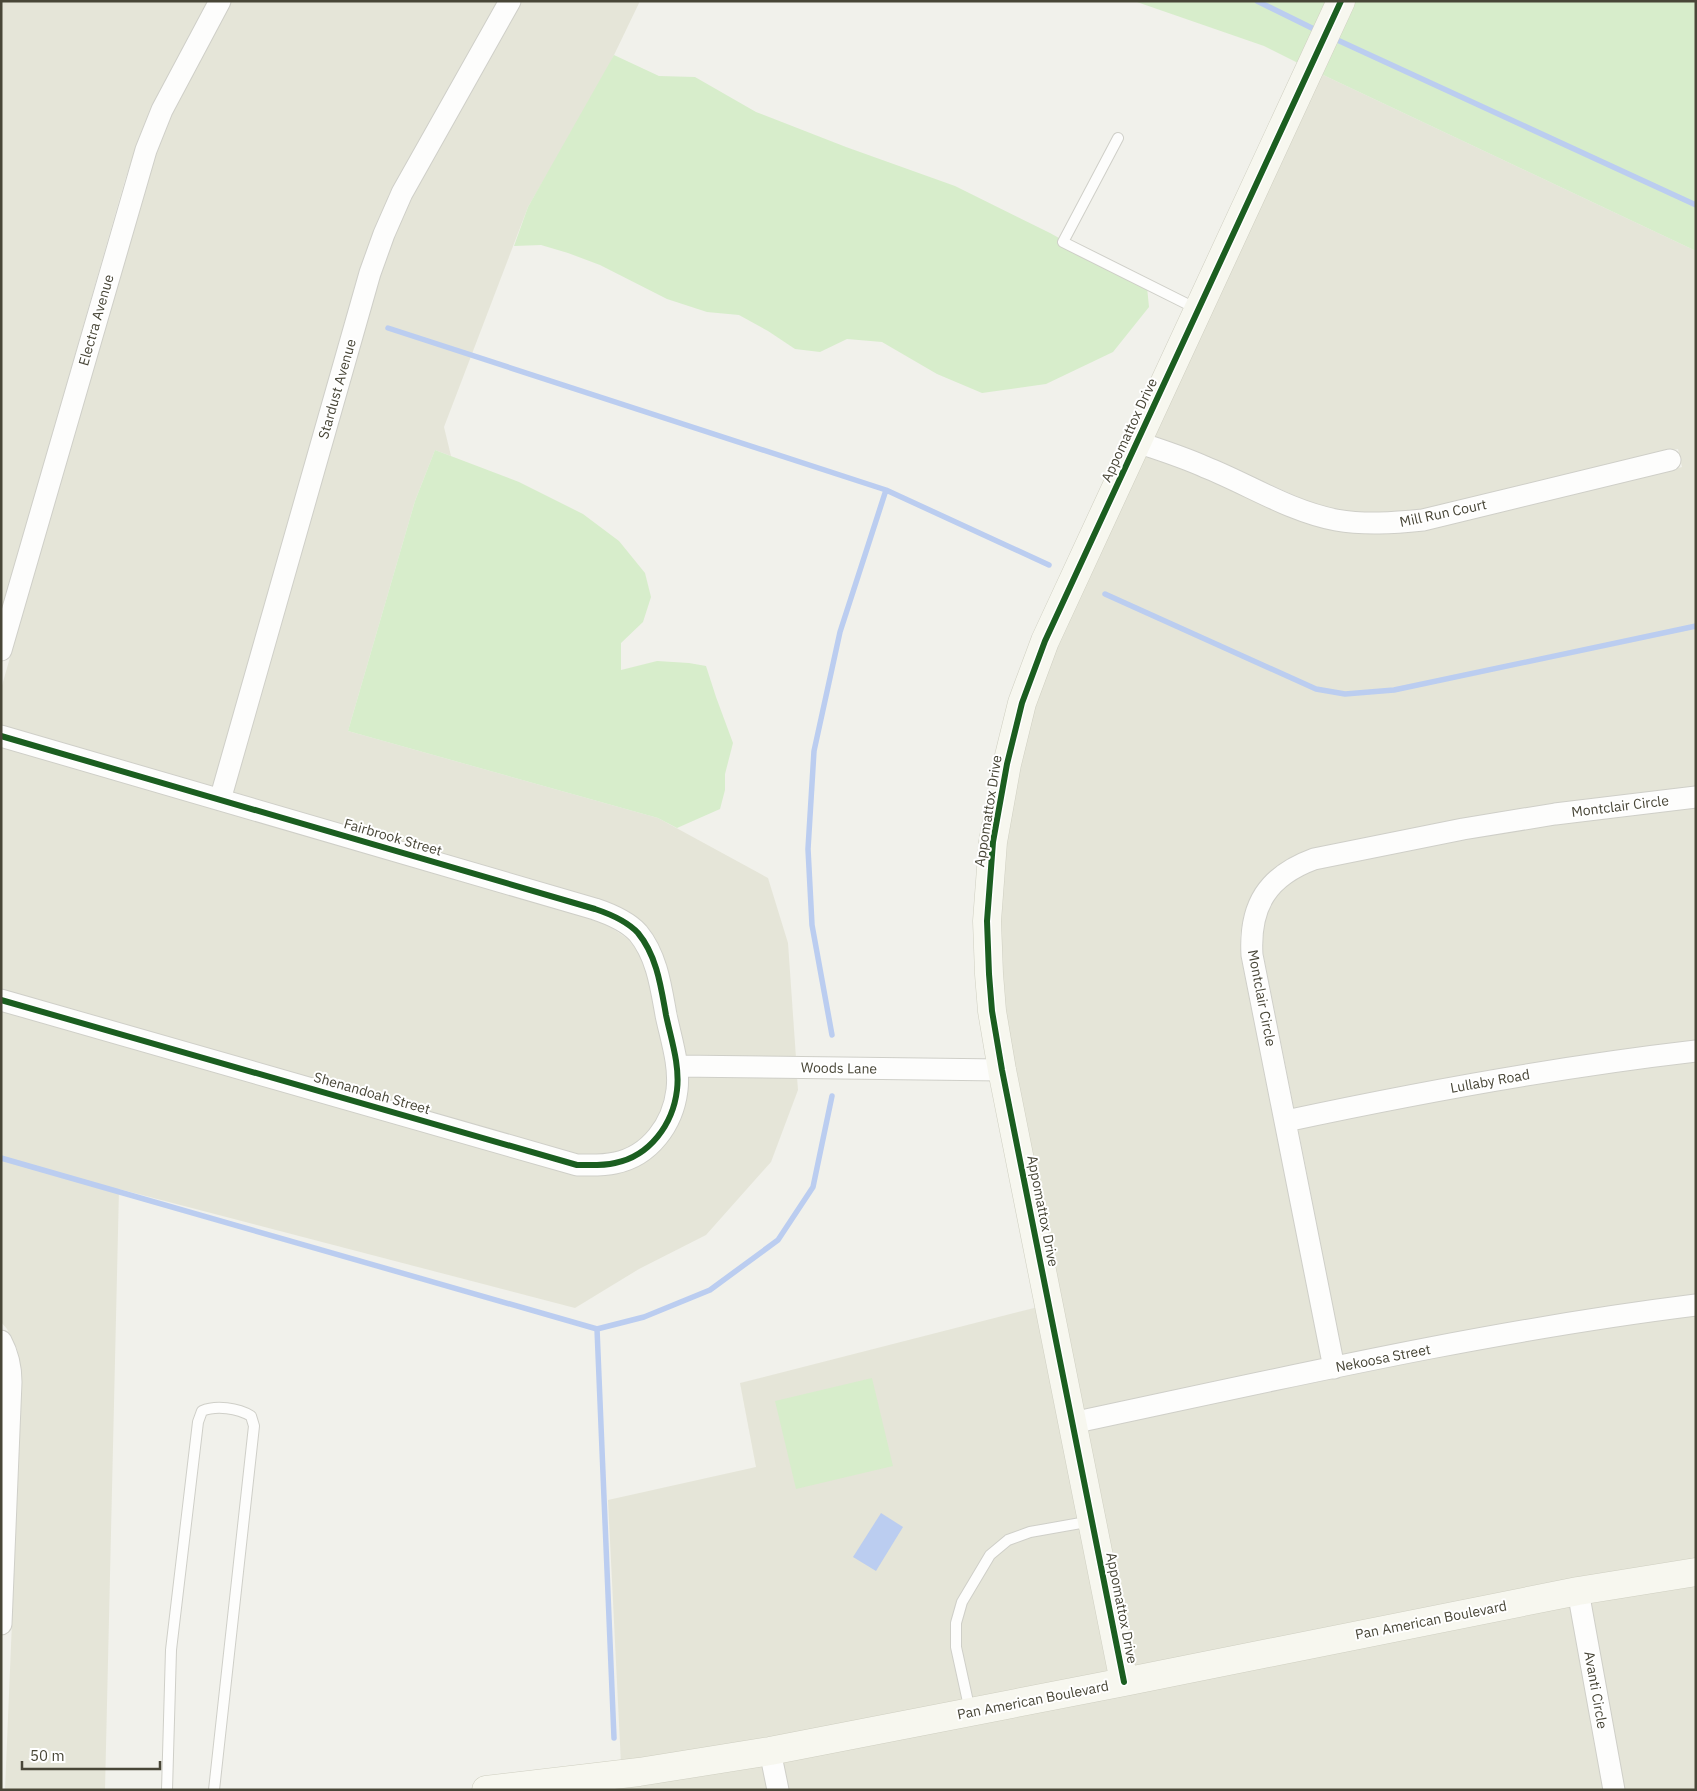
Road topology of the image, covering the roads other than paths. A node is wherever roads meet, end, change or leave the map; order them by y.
1 (220, 1) edge
2 (510, 1) edge
3 (1341, 1) edge
4 (1118, 138) dead end
5 (1198, 309) junction
6 (1137, 442) junction
7 (1670, 460) dead end
8 (1, 650) edge
9 (1, 736) edge
10 (1696, 797) edge
11 (220, 800) junction
12 (1, 1000) edge
13 (1696, 1051) edge
14 (677, 1066) junction
15 (1002, 1070) junction
16 (1286, 1121) junction
17 (1696, 1305) edge
18 (1, 1342) edge
19 (1334, 1368) junction
20 (1072, 1422) junction
21 (1092, 1521) junction
22 (1696, 1572) edge
23 (1578, 1591) junction
24 (1, 1624) edge
25 (1124, 1682) junction
26 (970, 1712) junction
27 (770, 1750) junction
28 (167, 1790) edge
29 (214, 1790) edge
30 (486, 1790) edge
31 (778, 1790) edge
32 (1614, 1790) edge

1 - 8 street, Electra Avenue
2 - 11 street, Stardust Avenue
3 - 5 street, Appomattox Drive
4 - 5 lane
5 - 6 street, Appomattox Drive
6 - 7 street, Mill Run Court
6 - 15 street, Appomattox Drive
9 - 11 street, Fairbrook Street
10 - 16 street, Montclair Circle
11 - 14 street, Fairbrook Street
12 - 14 street, Shenandoah Street
13 - 16 street, Lullaby Road
14 - 15 street, Woods Lane
15 - 20 street, Appomattox Drive
16 - 19 street, Montclair Circle
17 - 19 street, Nekoosa Street
18 - 24 street
19 - 20 street, Nekoosa Street
20 - 21 street, Appomattox Drive
21 - 25 street, Appomattox Drive
21 - 26 lane
22 - 23 street, Pan American Boulevard
23 - 25 street, Pan American Boulevard
23 - 32 street, Avanti Circle
25 - 26 street, Pan American Boulevard
26 - 27 street, Pan American Boulevard
27 - 30 street, Pan American Boulevard
27 - 31 street
28 - 29 lane

